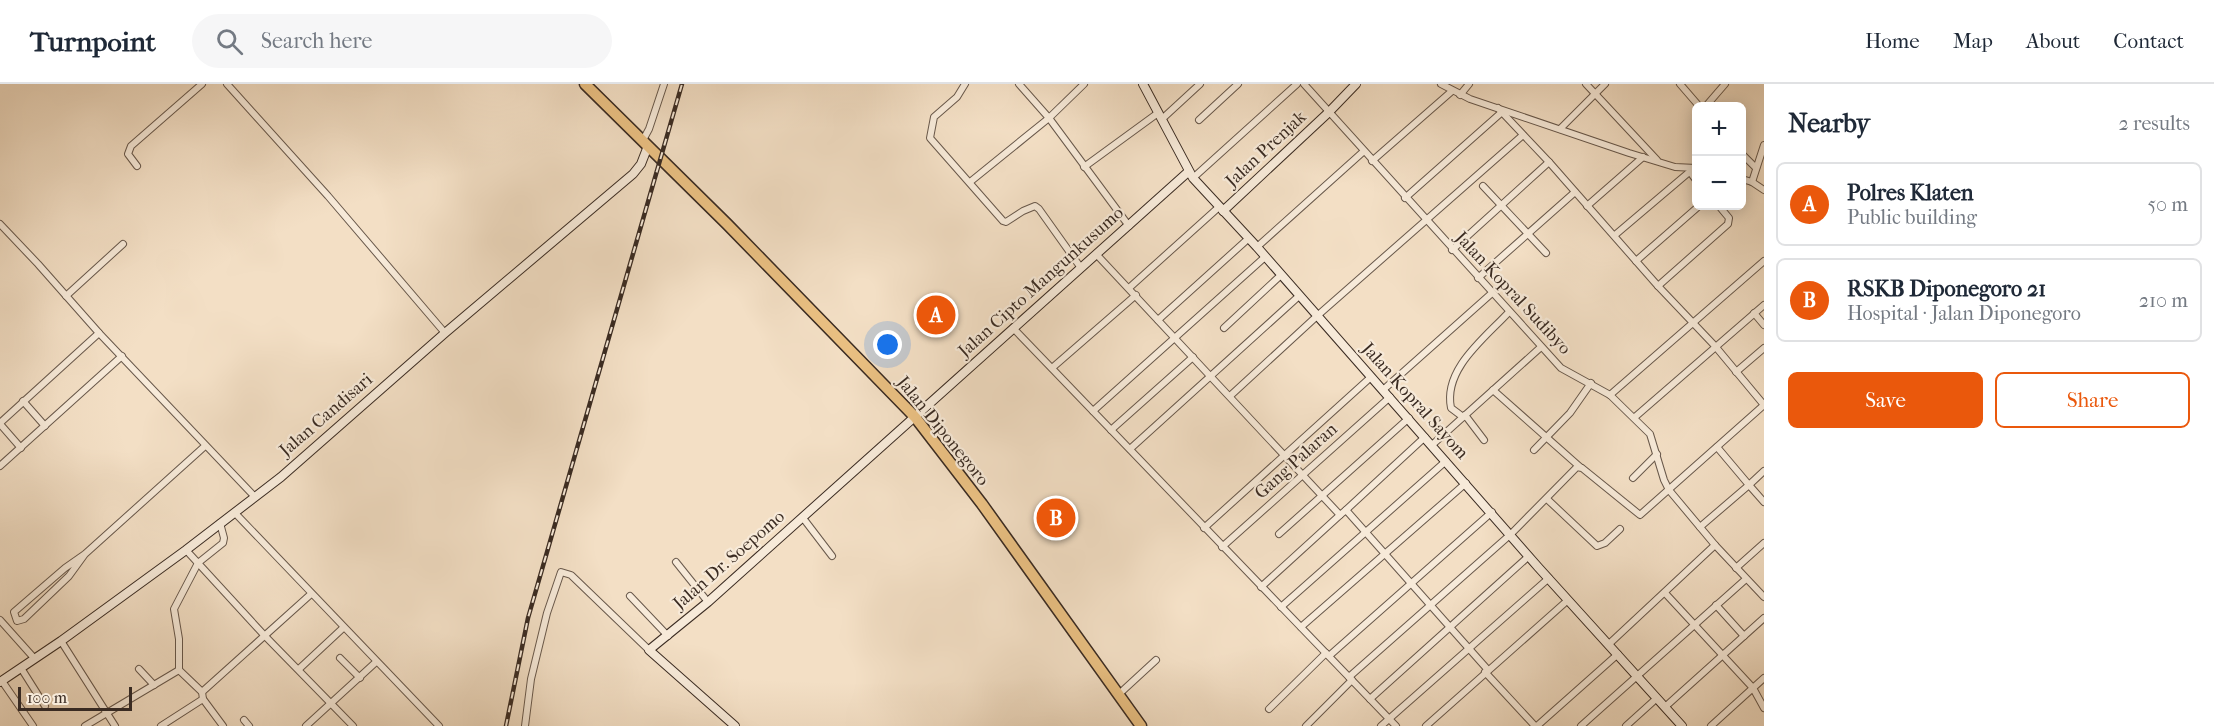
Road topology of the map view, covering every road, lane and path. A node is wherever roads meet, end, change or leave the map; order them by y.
1 (202, 84) edge
2 (227, 84) edge
3 (585, 84) edge
4 (664, 84) edge
5 (965, 84) edge
6 (1019, 84) edge
7 (1084, 84) edge
8 (1143, 84) edge
9 (1200, 84) edge
10 (1227, 84) edge
11 (1238, 84) edge
12 (1297, 84) edge
13 (1304, 84) edge
14 (1356, 84) edge
15 (1442, 84) edge
16 (1469, 84) edge
17 (1586, 84) edge
18 (1605, 84) edge
19 (1680, 84) edge
20 (1725, 84) edge
21 (1232, 90) junction
22 (1452, 91) junction
23 (1594, 94) junction
24 (1460, 95) junction
25 (1696, 102) edge
26 (1709, 102) edge
27 (1500, 110) junction
28 (1329, 112) junction
29 (1160, 116) junction
30 (1048, 118) junction
31 (1199, 120) dead end
32 (1560, 129) junction
33 (1523, 135) junction
34 (646, 143) junction
35 (1764, 145) edge
36 (1364, 151) junction
37 (1744, 156) edge
38 (1643, 157) junction
39 (1657, 160) junction
40 (1372, 161) junction
41 (1549, 162) junction
42 (137, 166) dead end
43 (1084, 167) junction
44 (1756, 168) junction
45 (1692, 170) edge
46 (1692, 171) edge
47 (1191, 175) junction
48 (1746, 180) edge
49 (970, 182) junction
50 (1752, 182) junction
51 (1484, 186) dead end
52 (1764, 190) edge
53 (1575, 192) junction
54 (1405, 198) junction
55 (1502, 205) junction
56 (1587, 206) junction
57 (1221, 209) junction
58 (1694, 210) edge
59 (1722, 210) edge
60 (1426, 220) junction
61 (0, 224) edge
62 (1129, 226) junction
63 (1528, 233) junction
64 (1615, 235) junction
65 (1249, 238) junction
66 (123, 244) dead end
67 (1257, 247) junction
68 (1452, 250) junction
69 (1546, 253) dead end
70 (1097, 255) junction
71 (1265, 257) junction
72 (1636, 261) junction
73 (1764, 261) edge
74 (1081, 268) junction
75 (1281, 275) junction
76 (1478, 278) junction
77 (1658, 286) junction
78 (1129, 288) junction
79 (1491, 293) junction
80 (1136, 295) junction
81 (66, 296) junction
82 (1299, 296) junction
83 (1764, 305) edge
84 (1509, 312) junction
85 (1754, 314) junction
86 (1317, 316) junction
87 (1158, 320) junction
88 (1693, 323) junction
89 (1764, 325) edge
90 (1013, 328) junction
91 (1224, 328) dead end
92 (99, 333) junction
93 (445, 333) junction
94 (1175, 338) junction
95 (1715, 346) junction
96 (1541, 347) junction
97 (1764, 348) edge
98 (122, 356) junction
99 (1193, 357) junction
100 (1052, 368) junction
101 (1737, 372) junction
102 (1211, 376) junction
103 (1371, 377) junction
104 (1591, 383) junction
105 (1383, 390) junction
106 (1493, 390) junction
107 (1610, 395) junction
108 (1230, 396) junction
109 (1390, 397) junction
110 (23, 401) junction
111 (1764, 405) edge
112 (1093, 411) junction
113 (1464, 416) junction
114 (915, 417) junction
115 (1635, 417) junction
116 (1409, 418) junction
117 (0, 424) edge
118 (45, 426) junction
119 (1111, 430) junction
120 (1425, 437) junction
121 (1546, 437) junction
122 (1484, 440) dead end
123 (1432, 445) junction
124 (205, 446) junction
125 (1717, 447) junction
126 (21, 448) junction
127 (1130, 449) junction
128 (1534, 450) dead end
129 (1657, 454) junction
130 (1283, 456) junction
131 (1446, 461) junction
132 (0, 466) edge
133 (1580, 467) junction
134 (1764, 471) edge
135 (1302, 475) junction
136 (1633, 478) dead end
137 (1466, 483) junction
138 (1749, 485) junction
139 (1670, 490) junction
140 (1322, 496) junction
141 (255, 497) junction
142 (1547, 499) junction
143 (1764, 502) edge
144 (1346, 510) junction
145 (1491, 512) junction
146 (234, 513) junction
147 (1340, 515) junction
148 (803, 518) junction
149 (220, 523) junction
150 (1700, 527) junction
151 (1204, 528) junction
152 (1620, 529) dead end
153 (1365, 532) junction
154 (1279, 534) dead end
155 (1511, 534) junction
156 (1764, 543) edge
157 (1715, 545) junction
158 (1222, 548) junction
159 (85, 554) junction
160 (1384, 554) junction
161 (832, 556) dead end
162 (1529, 556) junction
163 (192, 557) junction
164 (676, 562) dead end
165 (1736, 568) junction
166 (1549, 578) junction
167 (1746, 579) junction
168 (1411, 583) junction
169 (1261, 587) junction
170 (1665, 593) junction
171 (311, 594) junction
172 (1763, 595) edge
173 (630, 596) dead end
174 (1568, 600) junction
175 (708, 602) junction
176 (1431, 605) junction
177 (1716, 605) junction
178 (1281, 607) junction
179 (15, 618) junction
180 (1764, 618) edge
181 (3, 622) edge
182 (1695, 625) junction
183 (1301, 627) junction
184 (1450, 627) junction
185 (343, 628) junction
186 (264, 635) junction
187 (668, 636) junction
188 (1744, 636) junction
189 (61, 641) junction
190 (1609, 644) junction
191 (1469, 649) junction
192 (649, 650) junction
193 (1328, 654) junction
194 (1618, 654) junction
195 (1723, 655) junction
196 (34, 658) junction
197 (340, 658) dead end
198 (1156, 660) dead end
199 (376, 662) junction
200 (21, 668) junction
201 (139, 669) dead end
202 (299, 669) junction
203 (179, 670) junction
204 (1487, 671) junction
205 (1636, 675) junction
206 (360, 678) junction
207 (1350, 678) junction
208 (1764, 678) edge
209 (1, 681) edge
210 (153, 685) junction
211 (1753, 688) junction
212 (203, 695) junction
213 (1118, 695) junction
214 (1657, 698) junction
215 (1370, 699) junction
216 (331, 703) junction
217 (45, 706) dead end
218 (1665, 707) junction
219 (1764, 708) edge
220 (1269, 709) dead end
221 (107, 713) junction
222 (1389, 719) junction
223 (33, 726) edge
224 (85, 726) edge
225 (114, 726) edge
226 (161, 726) edge
227 (223, 726) edge
228 (306, 726) edge
229 (353, 726) edge
230 (439, 726) edge
231 (525, 726) edge
232 (735, 726) edge
233 (1141, 726) edge
234 (1306, 726) edge
235 (1381, 726) edge
236 (1396, 726) edge
237 (1426, 726) edge
238 (1536, 726) edge
239 (1581, 726) edge
240 (1626, 726) edge
241 (1683, 726) edge
242 (1712, 726) edge

1 - 42 street
2 - 93 street
3 - 34 highway, Jalan Diponegoro
4 - 34 street
5 - 49 street
6 - 30 street
7 - 30 street
8 - 29 street, Jalan Kopral Sayom
9 - 29 street
10 - 21 street
11 - 21 street
12 - 47 street
13 - 28 street, Jalan Kopral Sudibyo
14 - 28 street, Jalan Prenjak
15 - 22 street
16 - 24 street
17 - 23 street
18 - 23 street
19 - 25 street
20 - 26 street
21 - 31 street
22 - 24 street
22 - 40 street
23 - 32 street
23 - 39 street
24 - 27 street
27 - 32 street
27 - 33 street
27 - 54 street
28 - 36 street, Jalan Kopral Sudibyo
28 - 57 street, Jalan Prenjak
29 - 43 street
29 - 47 street, Jalan Kopral Sayom
30 - 43 street
30 - 49 street
32 - 38 street
33 - 41 street
33 - 60 street
34 - 93 street, Jalan Candisari
34 - 114 highway, Jalan Diponegoro
35 - 44 street
36 - 40 street, Jalan Kopral Sudibyo
36 - 67 street
37 - 44 street
38 - 39 street
38 - 56 street
39 - 45 street
40 - 54 street, Jalan Kopral Sudibyo
41 - 53 street
41 - 55 street
43 - 62 street
44 - 50 street
46 - 64 street
47 - 57 street, Jalan Kopral Sayom
47 - 62 street, Jalan Cipto Mangunkusumo
48 - 50 street
49 - 74 street
50 - 52 street
51 - 55 street
53 - 56 street
53 - 63 street
54 - 60 street, Jalan Kopral Sudibyo
55 - 63 street
55 - 68 street
56 - 64 street
57 - 65 street, Jalan Kopral Sayom
57 - 78 street
58 - 72 street
59 - 77 street
60 - 68 street, Jalan Kopral Sudibyo
60 - 86 street
61 - 81 street
62 - 70 street, Jalan Cipto Mangunkusumo
63 - 69 street
63 - 76 street
64 - 72 street
65 - 67 street, Jalan Kopral Sayom
65 - 87 street
66 - 81 street
67 - 71 street, Jalan Kopral Sayom
68 - 76 street, Jalan Kopral Sudibyo
70 - 74 street, Jalan Cipto Mangunkusumo
70 - 78 street
71 - 75 street, Jalan Kopral Sayom
71 - 94 street
72 - 77 street
73 - 88 street
74 - 90 street, Jalan Cipto Mangunkusumo
75 - 82 street, Jalan Kopral Sayom
75 - 91 street
76 - 79 street, Jalan Kopral Sudibyo
77 - 88 street
78 - 80 street
79 - 84 street, Jalan Kopral Sudibyo
79 - 105 street
80 - 87 street
80 - 100 street
81 - 92 street
82 - 86 street, Jalan Kopral Sayom
82 - 102 street
83 - 85 street
84 - 96 street, Jalan Kopral Sudibyo
84 - 113 street
85 - 89 street
85 - 95 street
86 - 103 street, Jalan Kopral Sayom
86 - 108 street
87 - 94 street
88 - 95 street
88 - 107 street
90 - 100 street
90 - 114 street, Jalan Cipto Mangunkusumo
92 - 98 street
92 - 110 street
93 - 141 street, Jalan Candisari
94 - 99 street
94 - 112 street
95 - 101 street
95 - 115 street
96 - 104 street, Jalan Kopral Sudibyo
96 - 106 street
97 - 101 street
98 - 118 street
98 - 124 street
99 - 102 street
99 - 119 street
100 - 112 street
101 - 111 street
102 - 108 street
102 - 127 street
103 - 105 street, Jalan Kopral Sayom
103 - 130 street
104 - 107 street, Jalan Kopral Sudibyo
104 - 121 street
105 - 109 street, Jalan Kopral Sayom
106 - 113 street
106 - 121 street
107 - 115 street, Jalan Kopral Sudibyo
108 - 130 street
109 - 116 street, Jalan Kopral Sayom
109 - 135 street, Gang Palaran
110 - 117 street
110 - 118 street
111 - 125 street
112 - 119 street
113 - 122 street
113 - 123 street
114 - 148 street, Jalan Dr. Soepomo
114 - 213 highway, Jalan Diponegoro
115 - 129 street, Jalan Kopral Sudibyo
116 - 120 street, Jalan Kopral Sayom
116 - 140 street
117 - 126 street
118 - 126 street
119 - 127 street
120 - 123 street, Jalan Kopral Sayom
120 - 144 street
121 - 128 street
121 - 133 street
123 - 131 street, Jalan Kopral Sayom
124 - 141 street
124 - 159 street
125 - 138 street
125 - 139 street
126 - 132 street
127 - 151 street
129 - 136 street
129 - 139 street, Jalan Kopral Sudibyo
130 - 135 street
130 - 151 street
131 - 137 street, Jalan Kopral Sayom
131 - 153 street
133 - 139 street
133 - 142 street
134 - 138 street
135 - 140 street
135 - 158 street, Gang Palaran
137 - 145 street, Jalan Kopral Sayom
137 - 160 street
138 - 143 street
138 - 150 street
139 - 150 street, Jalan Kopral Sudibyo
140 - 147 street
140 - 154 street
141 - 146 street, Jalan Candisari
142 - 152 street
142 - 155 street
144 - 147 street
144 - 153 street
145 - 155 street, Jalan Kopral Sayom
145 - 168 street
146 - 149 street, Jalan Candisari
146 - 171 street
147 - 169 street
148 - 161 street
148 - 175 street, Jalan Dr. Soepomo
149 - 163 street, Jalan Candisari
149 - 163 street
150 - 157 street, Jalan Kopral Sudibyo
151 - 158 street
153 - 160 street
153 - 178 street
155 - 162 street, Jalan Kopral Sayom
155 - 176 street
156 - 165 street
157 - 165 street, Jalan Kopral Sudibyo
157 - 170 street
158 - 169 street
159 - 179 street
159 - 179 street
160 - 168 street
160 - 183 street
162 - 166 street, Jalan Kopral Sayom
162 - 184 street
163 - 186 street
163 - 189 street, Jalan Candisari
163 - 203 street
164 - 175 street
165 - 167 street, Jalan Kopral Sudibyo
166 - 174 street, Jalan Kopral Sayom
166 - 191 street
167 - 172 street, Jalan Kopral Sudibyo
167 - 177 street
168 - 176 street
168 - 193 street
169 - 178 street
170 - 182 street
170 - 190 street
171 - 185 street
171 - 186 street
173 - 187 street
174 - 190 street, Jalan Kopral Sayom
174 - 204 street
175 - 187 street, Jalan Dr. Soepomo
176 - 184 street
176 - 207 street
177 - 182 street
177 - 188 street
178 - 183 street
179 - 181 street
180 - 188 street
181 - 196 street
182 - 195 street
182 - 205 street
183 - 193 street
184 - 191 street
184 - 215 street
185 - 199 street
185 - 202 street
186 - 202 street
186 - 212 street
187 - 192 street, Jalan Dr. Soepomo
188 - 195 street
189 - 196 street, Jalan Candisari
189 - 221 street
190 - 194 street, Jalan Kopral Sayom
191 - 204 street
191 - 222 street
192 - 231 street
192 - 232 street
193 - 207 street
193 - 220 street
194 - 205 street, Jalan Kopral Sayom
194 - 238 street
195 - 211 street
195 - 218 street
196 - 200 street, Jalan Candisari
197 - 206 street
198 - 213 street
199 - 206 street
199 - 230 street
200 - 209 street, Jalan Candisari
200 - 217 street
201 - 210 street
202 - 216 street
203 - 210 street
203 - 212 street
204 - 237 street
204 - 238 street
205 - 214 street, Jalan Kopral Sayom
205 - 239 street
206 - 216 street
207 - 215 street
207 - 234 street
208 - 211 street
209 - 223 street
210 - 221 street
211 - 219 street
211 - 242 street
212 - 226 street
212 - 227 street
213 - 233 highway, Jalan Diponegoro
214 - 218 street, Jalan Kopral Sayom
214 - 240 street
215 - 222 street
216 - 228 street
216 - 229 street
218 - 241 street, Jalan Kopral Sayom
221 - 224 street
221 - 225 street
222 - 235 street
222 - 236 street

